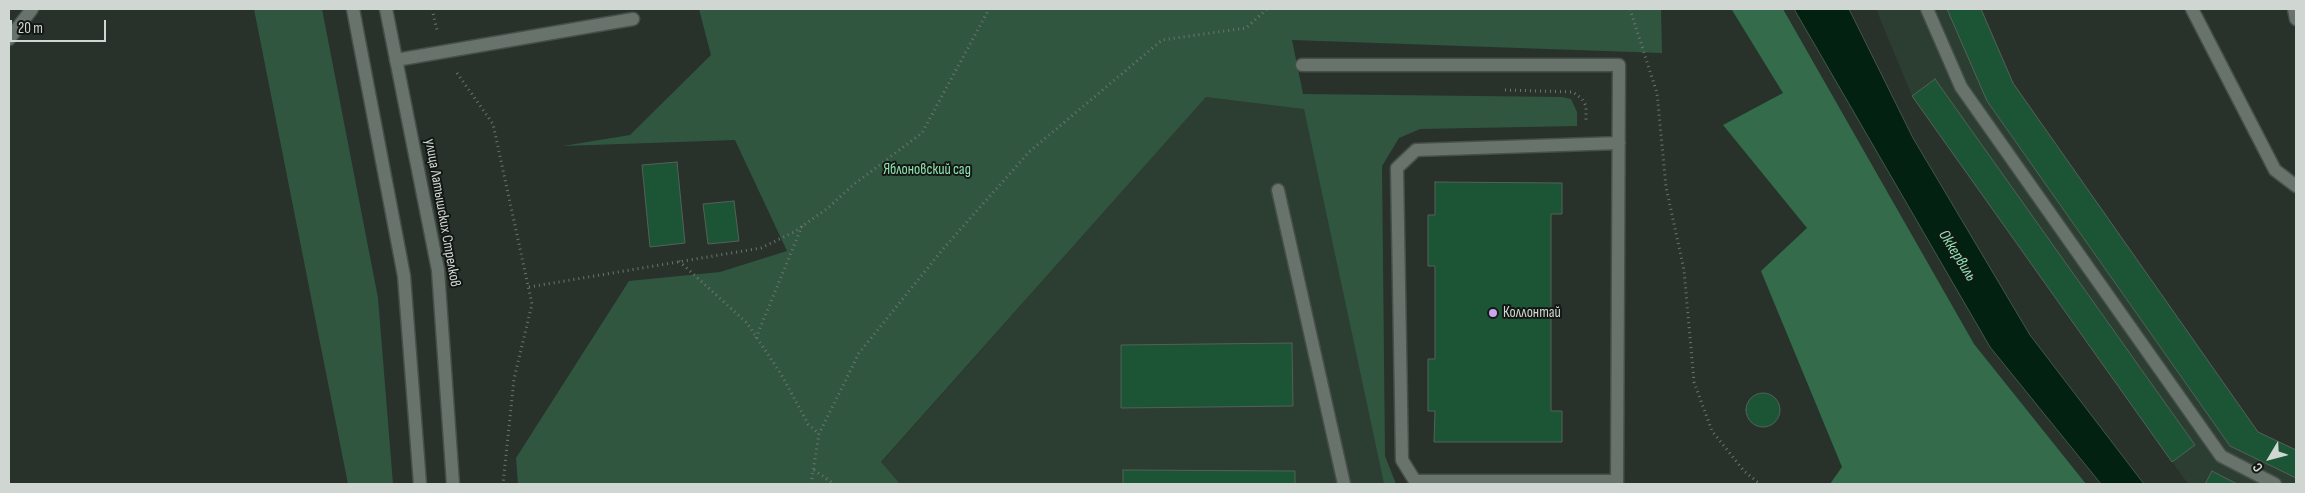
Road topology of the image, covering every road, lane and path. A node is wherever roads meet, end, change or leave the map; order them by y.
1 (32, 9) edge
2 (353, 9) edge
3 (386, 9) edge
4 (988, 9) edge
5 (1267, 9) edge
6 (1630, 9) edge
7 (1927, 9) edge
8 (2192, 9) edge
9 (2294, 9) edge
10 (2296, 18) edge
11 (633, 19) dead end
12 (9, 39) edge
13 (442, 52) junction
14 (396, 60) junction
15 (1302, 66) dead end
16 (1619, 143) junction
17 (2296, 186) edge
18 (1278, 190) dead end
19 (803, 226) junction
20 (679, 261) junction
21 (529, 287) junction
22 (756, 338) junction
23 (819, 434) junction
24 (814, 470) junction
25 (1617, 483) edge
26 (420, 484) edge
27 (453, 484) edge
28 (503, 484) edge
29 (812, 484) edge
30 (834, 484) edge
31 (1344, 484) edge
32 (1760, 484) edge
33 (2275, 484) edge

1 - 12 street
2 - 26 street
3 - 14 street, улица Латышских Стрелков
4 - 19 path
5 - 23 path
6 - 32 path
7 - 33 street
8 - 17 street
9 - 10 street
11 - 13 street
13 - 14 street
13 - 21 path
14 - 27 street, улица Латышских Стрелков
15 - 16 street
16 - 25 street
16 - 25 street
18 - 31 street
19 - 20 path
19 - 22 path
20 - 21 path
20 - 22 path
21 - 28 path
22 - 23 path
23 - 24 path
24 - 29 path
24 - 30 path

